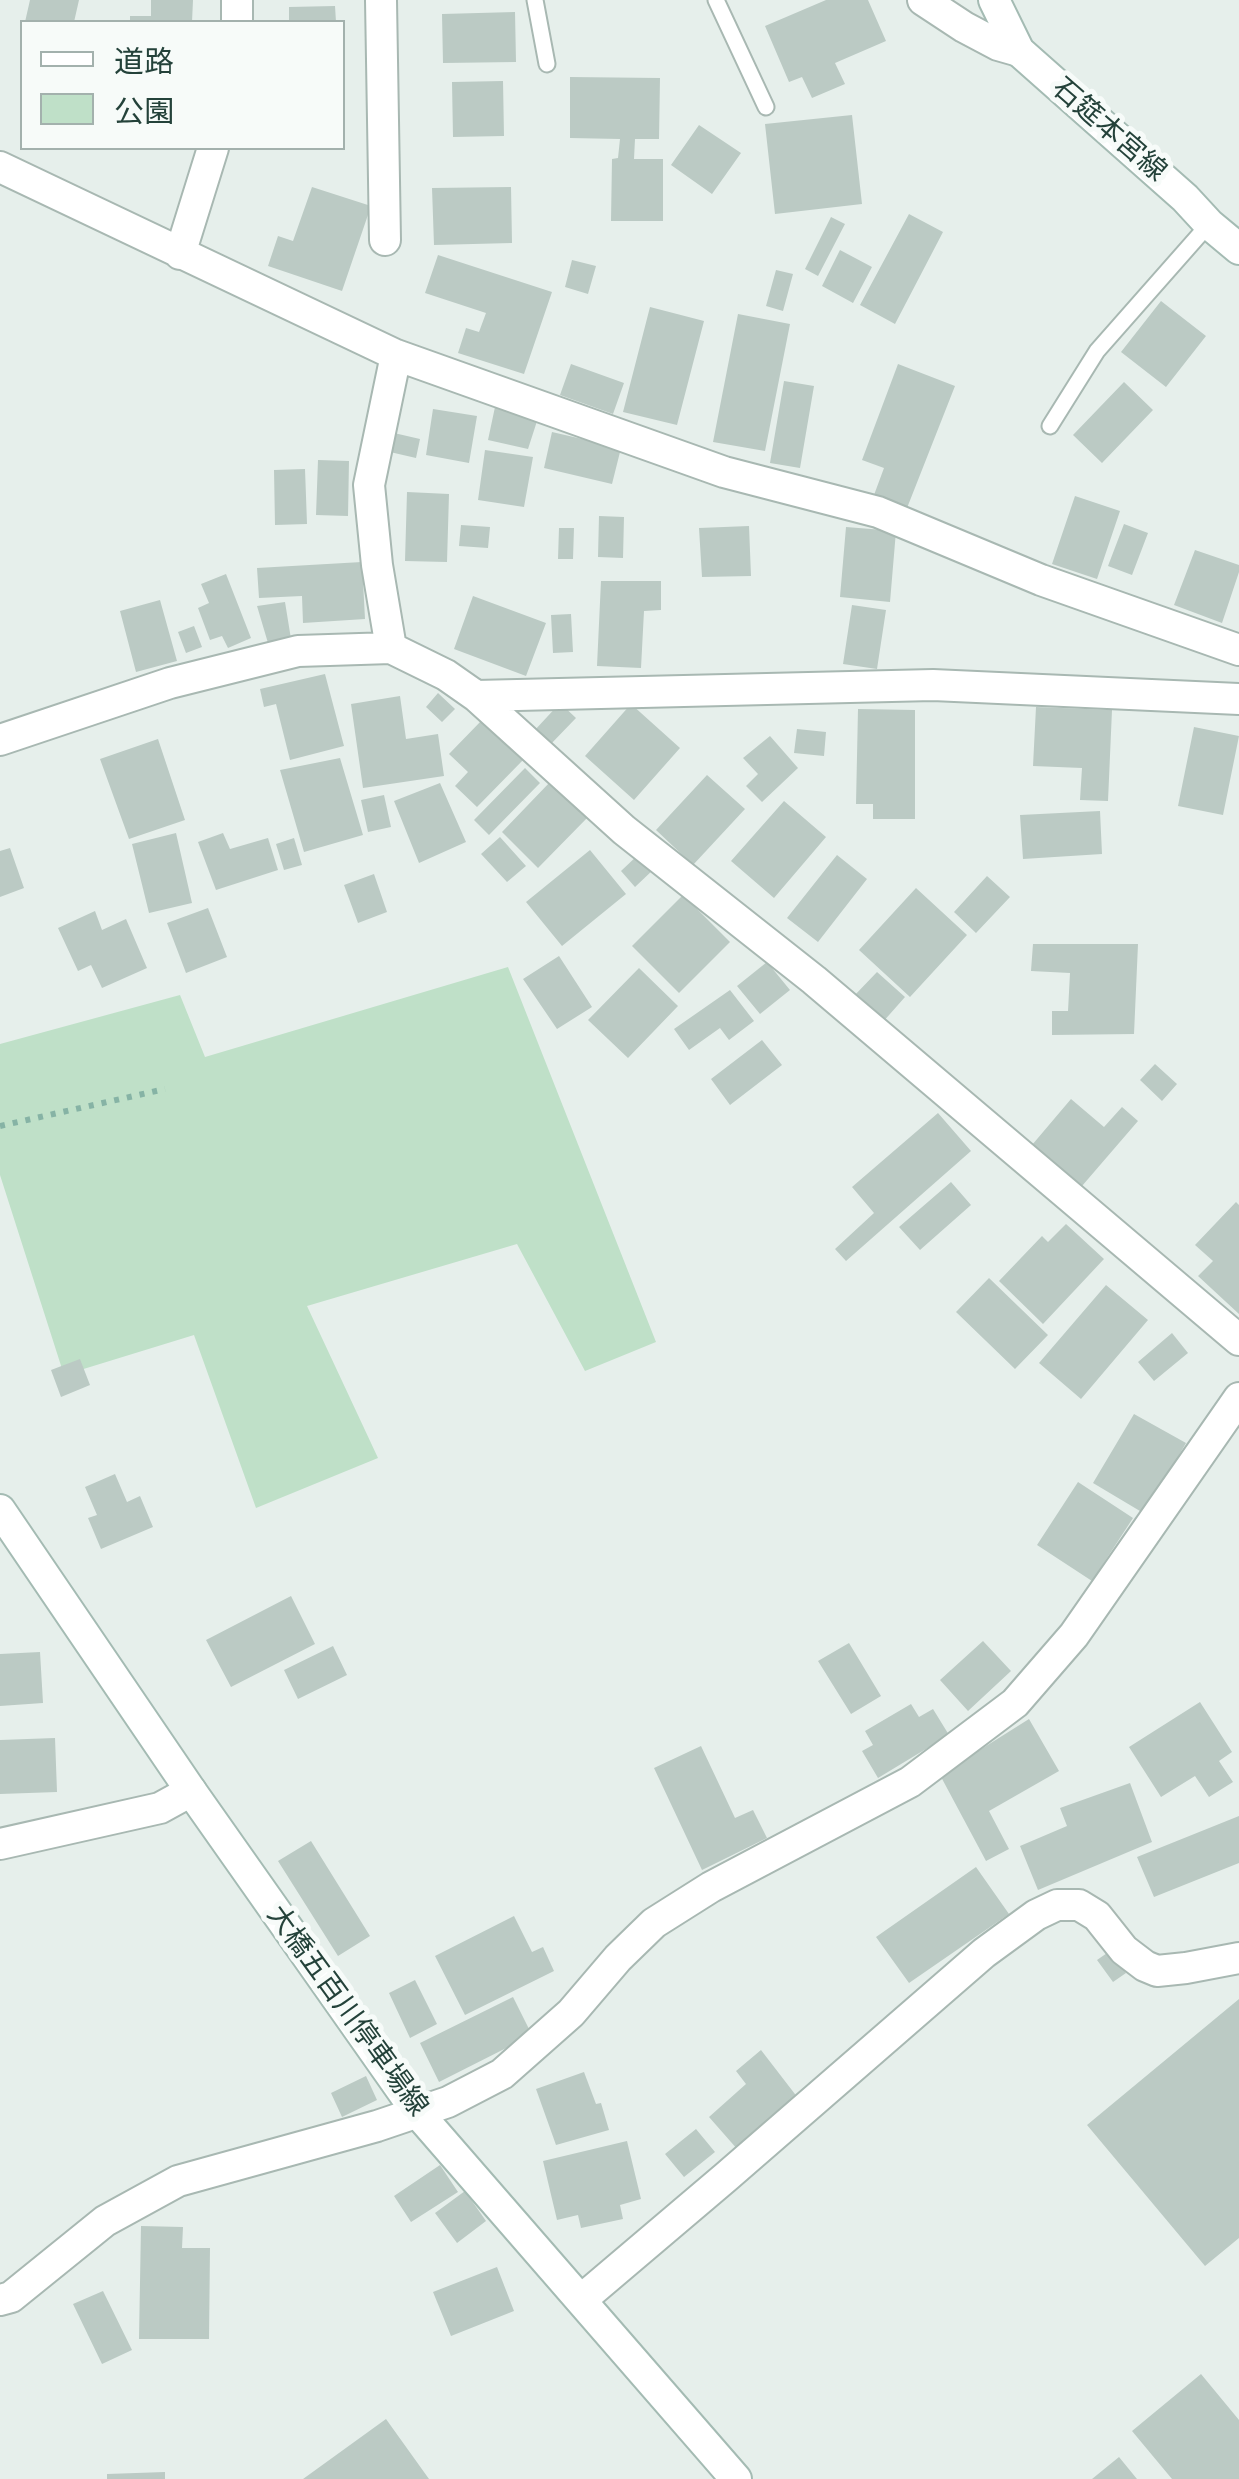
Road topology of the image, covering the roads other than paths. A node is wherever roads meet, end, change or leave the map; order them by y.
1 (381, 0) edge
2 (535, 0) edge
3 (716, 0) edge
4 (923, 0) edge
5 (994, 0) edge
6 (1019, 51) junction
7 (547, 64) dead end
8 (766, 107) dead end
9 (212, 150) edge
10 (0, 167) edge
11 (1209, 224) junction
12 (385, 240) dead end
13 (1239, 249) edge
14 (180, 254) junction
15 (396, 356) junction
16 (1050, 426) dead end
17 (390, 648) junction
18 (1239, 650) edge
19 (476, 696) junction
20 (1239, 699) edge
21 (0, 740) edge
22 (1239, 1340) edge
23 (1239, 1398) edge
24 (0, 1510) edge
25 (190, 1791) junction
26 (0, 1844) edge
27 (1239, 1958) edge
28 (416, 2112) junction
29 (0, 2300) edge
30 (581, 2300) junction
31 (736, 2479) edge

1 - 12 street
2 - 7 lane
3 - 8 lane
4 - 6 street
5 - 6 street, 石筵本宮線
6 - 11 street, 石筵本宮線
9 - 14 street
10 - 14 street
11 - 13 street, 石筵本宮線
11 - 16 lane
14 - 15 street
15 - 17 street
15 - 18 street
17 - 19 street
17 - 21 street
19 - 20 street
19 - 22 street
23 - 28 street
24 - 25 street, 大橋五百川停車場線
25 - 26 street
25 - 28 street, 大橋五百川停車場線
27 - 30 street
28 - 29 street
28 - 30 street, 大橋五百川停車場線
30 - 31 street, 大橋五百川停車場線

